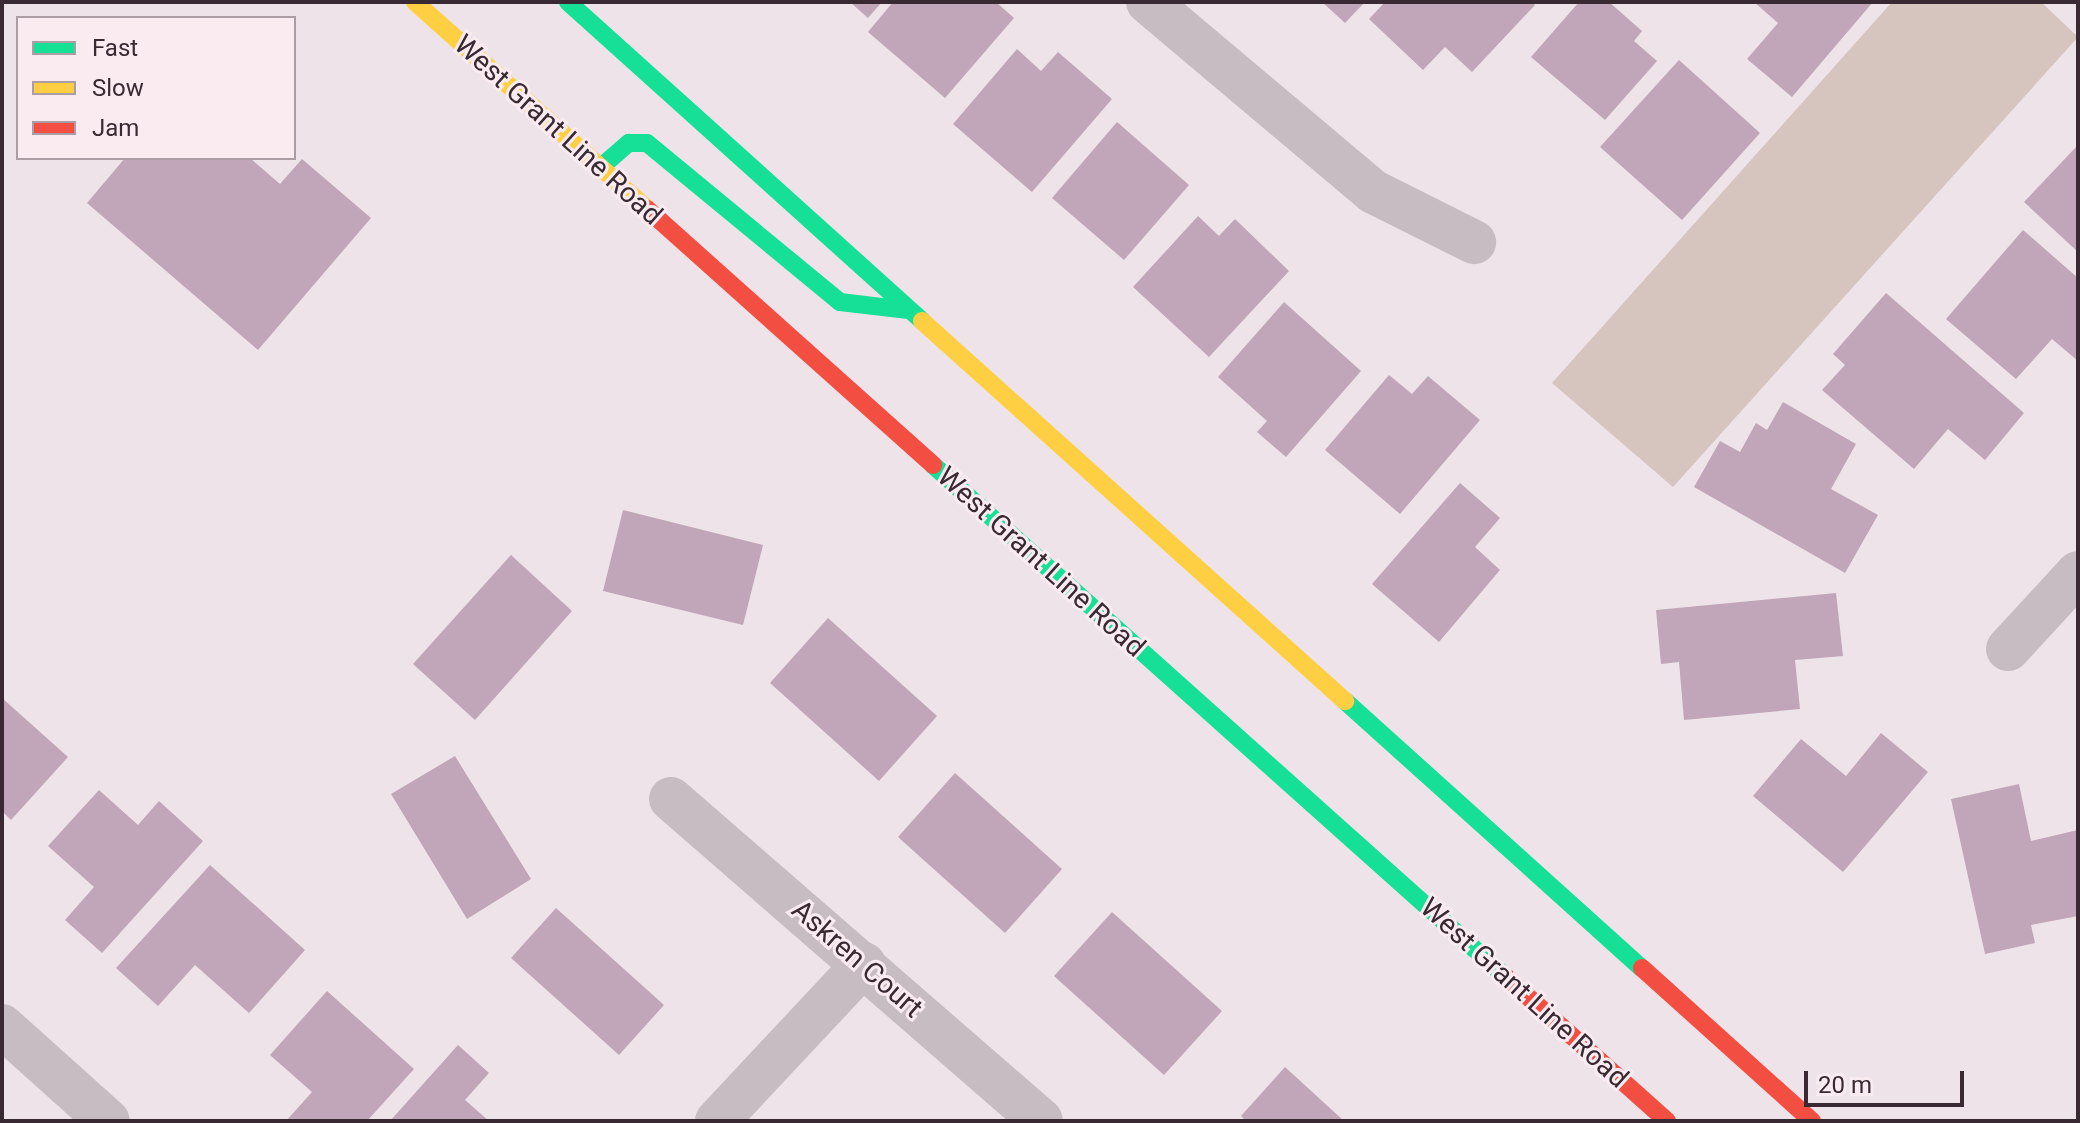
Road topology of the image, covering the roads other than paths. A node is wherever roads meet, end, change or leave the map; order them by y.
1 (415, 2) edge
2 (568, 2) edge
3 (1148, 2) edge
4 (601, 167) junction
5 (1474, 242) dead end
6 (907, 310) junction
7 (2078, 573) edge
8 (2008, 649) dead end
9 (671, 799) dead end
10 (864, 964) junction
11 (2, 1026) edge
12 (108, 1121) edge
13 (717, 1121) edge
14 (1041, 1121) edge
15 (1667, 1121) edge
16 (1812, 1121) edge

1 - 4 main road, West Grant Line Road
2 - 6 main road
3 - 5 street
4 - 6 main road
4 - 15 main road, West Grant Line Road
6 - 16 main road
7 - 8 street
9 - 10 street, Askren Court
10 - 13 street
10 - 14 street, Askren Court
11 - 12 street

